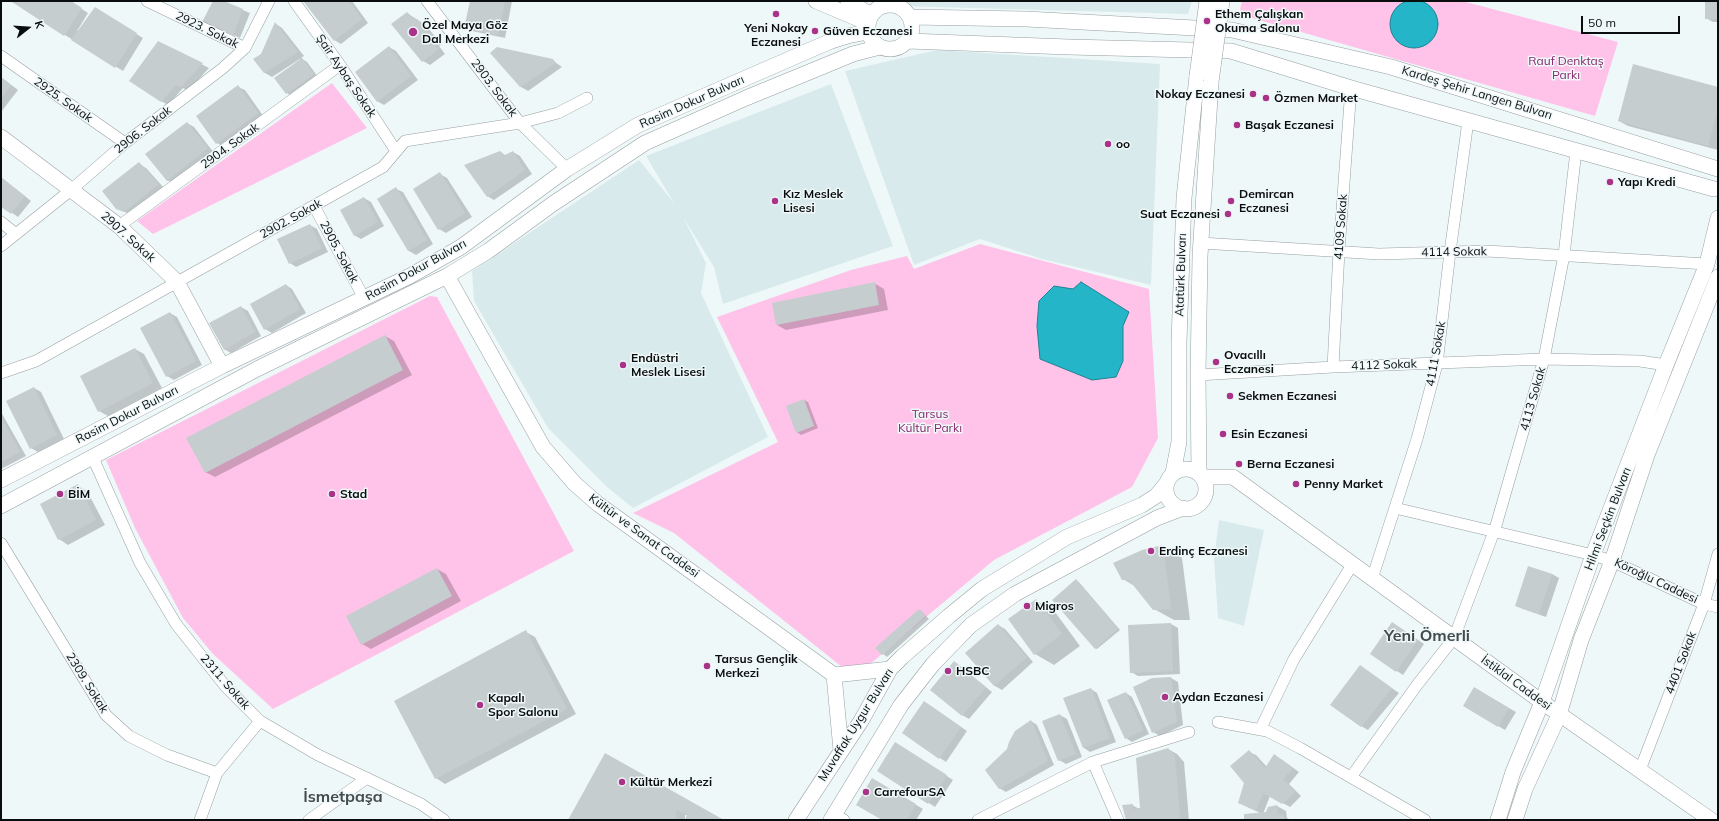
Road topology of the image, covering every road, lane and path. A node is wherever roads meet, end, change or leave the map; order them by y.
1 (146, 1) edge
2 (269, 1) edge
3 (294, 1) edge
4 (427, 1) edge
5 (816, 1) edge
6 (848, 1) edge
7 (1207, 1) edge
8 (1222, 1) edge
9 (876, 12) edge
10 (910, 16) junction
11 (908, 41) junction
12 (880, 47) junction
13 (245, 48) junction
14 (1, 56) edge
15 (340, 65) junction
16 (1351, 88) junction
17 (587, 98) dead end
18 (1468, 121) junction
19 (520, 123) junction
20 (1, 136) edge
21 (125, 143) junction
22 (396, 151) junction
23 (1576, 151) junction
24 (567, 169) junction
25 (1718, 170) edge
26 (71, 190) junction
27 (1716, 193) edge
28 (314, 206) junction
29 (1718, 218) edge
30 (1, 222) edge
31 (119, 226) junction
32 (16, 234) junction
33 (1201, 243) junction
34 (1, 246) edge
35 (1339, 251) junction
36 (1450, 252) junction
37 (1564, 255) junction
38 (1708, 264) junction
39 (446, 276) junction
40 (1718, 277) edge
41 (177, 282) junction
42 (364, 298) junction
43 (1544, 359) junction
44 (1437, 364) junction
45 (1666, 365) junction
46 (222, 366) junction
47 (1333, 367) junction
48 (1, 373) edge
49 (1198, 374) junction
50 (93, 458) junction
51 (1200, 475) junction
52 (1170, 479) junction
53 (1, 480) edge
54 (1, 506) edge
55 (1183, 508) junction
56 (1395, 508) junction
57 (1493, 532) junction
58 (1, 543) edge
59 (1718, 554) edge
60 (1593, 555) junction
61 (1612, 561) junction
62 (1352, 565) junction
63 (1372, 579) junction
64 (1704, 604) junction
65 (1718, 607) edge
66 (1454, 638) junction
67 (890, 669) junction
68 (834, 675) junction
69 (1542, 702) junction
70 (1560, 715) junction
71 (260, 721) junction
72 (1218, 722) dead end
73 (1260, 730) junction
74 (1189, 732) dead end
75 (841, 750) junction
76 (1093, 762) junction
77 (1640, 770) junction
78 (217, 773) junction
79 (1351, 777) junction
80 (367, 778) junction
81 (1408, 816) edge
82 (836, 818) edge
83 (200, 820) edge
84 (309, 820) edge
85 (444, 820) edge
86 (796, 820) edge
87 (978, 820) edge
88 (1118, 820) edge
89 (1425, 820) edge
90 (1498, 820) edge
91 (1515, 820) edge
92 (1711, 820) edge

1 - 13 street, 2923. Sokak
2 - 13 street, 2906. Sokak
3 - 15 street, Şair Aybaş Sokak
4 - 19 street, 2903. Sokak
5 - 9 main road
6 - 9 main road
7 - 52 main road, Atatürk Bulvarı, bridge
8 - 33 main road, Atatürk Bulvarı, bridge
9 - 10 main road
9 - 12 main road
9 - 24 main road, Rasim Dokur Bulvarı
10 - 11 main road
10 - 25 main road, Kardeş Şehir Langen Bulvarı
11 - 12 main road
11 - 16 main road
12 - 39 main road
13 - 21 street, 2906. Sokak
14 - 21 street, 2925. Sokak
15 - 22 street, Şair Aybaş Sokak
15 - 31 street, 2904. Sokak
16 - 18 main road
16 - 35 street, 4109 Sokak
17 - 19 street, 2902. Sokak
18 - 23 main road
18 - 36 street, 4111 Sokak
19 - 22 street, 2902. Sokak
19 - 24 street, 2903. Sokak
20 - 26 main road, 2907. Sokak
21 - 26 street, 2906. Sokak
22 - 28 street, 2902. Sokak
23 - 27 main road
23 - 37 street, 4113 Sokak
24 - 42 main road, Rasim Dokur Bulvarı
25 - 27 main road
26 - 31 main road, 2907. Sokak
26 - 32 street, 2906. Sokak
28 - 41 street, 2902. Sokak
28 - 42 street, 2905. Sokak
29 - 38 main road, Hilmi Seçkin Bulvarı
30 - 32 street
31 - 41 main road, 2907. Sokak
32 - 34 street, 2906. Sokak
33 - 35 street, 4114 Sokak
33 - 49 main road, Atatürk Bulvarı
35 - 36 street, 4114 Sokak
35 - 47 street, 4109 Sokak
36 - 37 street, 4114 Sokak
36 - 44 street, 4111 Sokak
37 - 38 street, 4114 Sokak
37 - 43 street, 4113 Sokak
38 - 45 main road, Hilmi Seçkin Bulvarı
39 - 50 main road
39 - 68 main road, Kültür ve Sanat Caddesi
40 - 61 main road, Hilmi Seçkin Bulvarı
41 - 46 main road, 2907. Sokak
41 - 48 street, 2902. Sokak
42 - 46 main road, Rasim Dokur Bulvarı
43 - 44 street, 4112 Sokak
43 - 45 street, 4112 Sokak
43 - 57 street, 4113 Sokak
44 - 47 street, 4112 Sokak
44 - 56 street, 4111 Sokak
45 - 60 main road, Hilmi Seçkin Bulvarı
46 - 53 main road, Rasim Dokur Bulvarı
47 - 49 street, 4112 Sokak
49 - 51 main road, Atatürk Bulvarı
50 - 54 main road
50 - 71 street, 2311. Sokak
51 - 52 main road
51 - 55 main road
51 - 62 main road, İstiklal Caddesi
52 - 55 main road
52 - 67 main road, Muvaffak Uygur Bulvarı
55 - 82 main road
56 - 57 street, Köroğlu Caddesi
56 - 63 street, 4111 Sokak
57 - 60 street, Köroğlu Caddesi
57 - 66 street, 4113 Sokak
58 - 78 street, 2309. Sokak
59 - 64 street, 4401 Sokak
60 - 61 street, Köroğlu Caddesi
60 - 69 main road, Hilmi Seçkin Bulvarı
61 - 64 street, Köroğlu Caddesi
61 - 70 main road, Hilmi Seçkin Bulvarı
62 - 63 main road, İstiklal Caddesi
62 - 73 street
63 - 66 main road, İstiklal Caddesi
64 - 65 street, Köroğlu Caddesi
64 - 77 street, 4401 Sokak
66 - 69 main road, İstiklal Caddesi
66 - 79 street, 4113 Sokak
67 - 68 main road
67 - 75 main road, Muvaffak Uygur Bulvarı
68 - 75 main road
69 - 70 main road, İstiklal Caddesi
69 - 90 main road, Hilmi Seçkin Bulvarı
70 - 77 main road, İstiklal Caddesi
70 - 91 main road, Hilmi Seçkin Bulvarı
71 - 78 street
71 - 80 street, 2311. Sokak
72 - 73 street
73 - 79 street
74 - 76 street
75 - 86 main road, Muvaffak Uygur Bulvarı
76 - 87 street
76 - 88 street
77 - 92 main road, İstiklal Caddesi
78 - 83 street
79 - 81 street
80 - 84 street
80 - 85 street, 2311. Sokak
81 - 89 street

